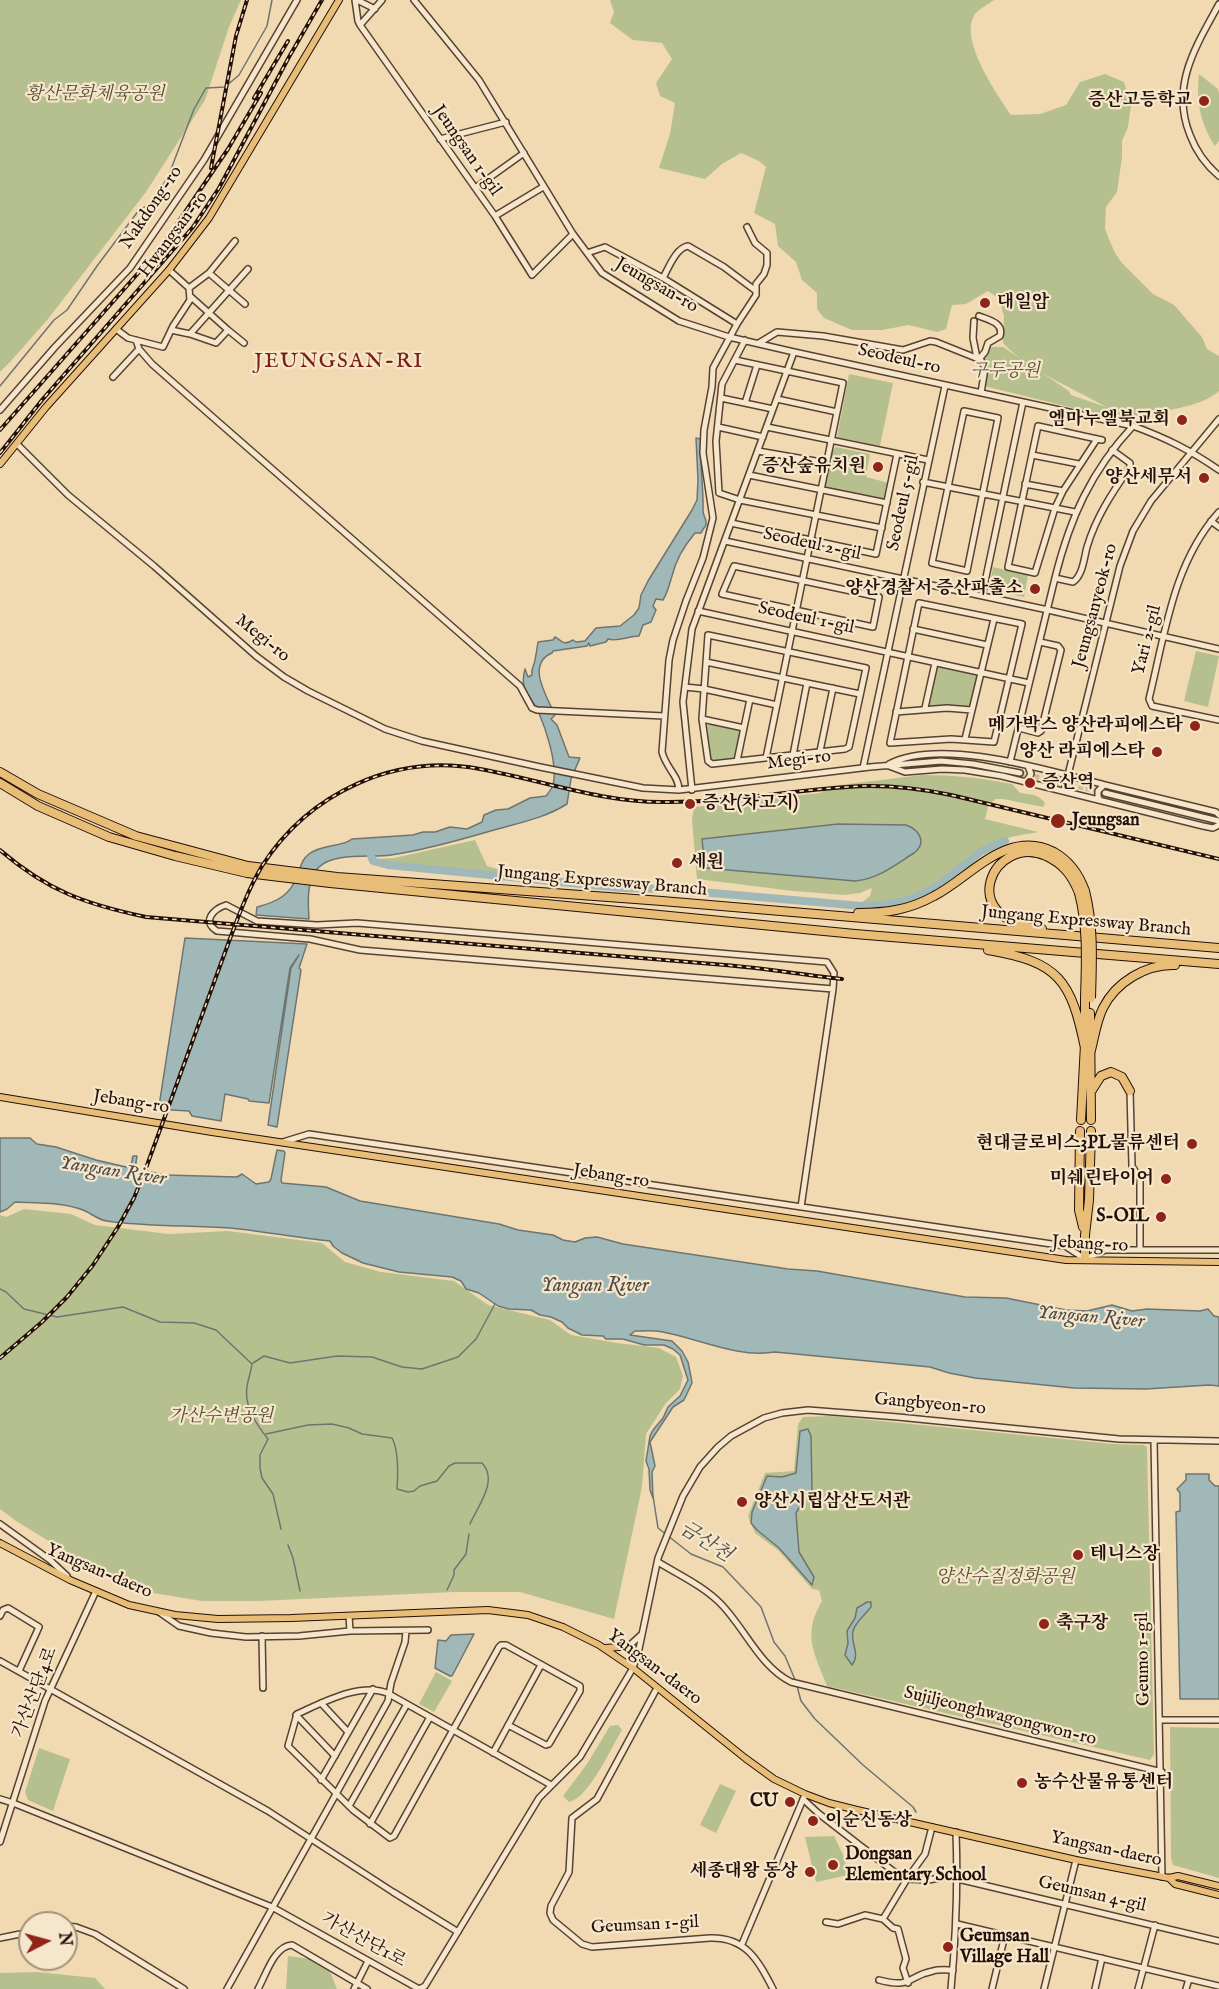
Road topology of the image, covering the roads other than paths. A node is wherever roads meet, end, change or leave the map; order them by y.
1 (297, 0) edge
2 (339, 0) edge
3 (356, 0) edge
4 (382, 0) edge
5 (414, 0) edge
6 (1219, 4) edge
7 (375, 9) junction
8 (360, 25) junction
9 (506, 122) junction
10 (440, 139) junction
11 (524, 153) junction
12 (1219, 176) edge
13 (543, 187) junction
14 (475, 188) junction
15 (495, 216) junction
16 (747, 227) dead end
17 (573, 234) junction
18 (235, 241) dead end
19 (587, 253) junction
20 (248, 269) dead end
21 (169, 270) junction
22 (209, 273) junction
23 (663, 278) junction
24 (189, 288) junction
25 (230, 290) junction
26 (756, 291) junction
27 (190, 296) junction
28 (245, 304) dead end
29 (209, 313) junction
30 (979, 316) dead end
31 (974, 321) dead end
32 (736, 324) junction
33 (116, 329) junction
34 (171, 330) junction
35 (228, 330) junction
36 (190, 334) junction
37 (729, 337) junction
38 (136, 340) junction
39 (745, 340) junction
40 (244, 343) dead end
41 (759, 343) junction
42 (139, 349) junction
43 (794, 352) junction
44 (978, 358) junction
45 (735, 360) junction
46 (757, 365) junction
47 (787, 372) junction
48 (113, 377) dead end
49 (945, 386) junction
50 (981, 393) junction
51 (721, 398) junction
52 (777, 399) junction
53 (1023, 402) junction
54 (745, 403) junction
55 (773, 409) junction
56 (0, 410) edge
57 (837, 412) junction
58 (1219, 419) edge
59 (716, 425) junction
60 (1133, 426) junction
61 (767, 427) junction
62 (763, 437) junction
63 (831, 440) junction
64 (17, 444) junction
65 (1112, 450) junction
66 (758, 451) junction
67 (1192, 452) junction
68 (897, 454) junction
69 (1032, 455) junction
70 (928, 460) junction
71 (827, 463) junction
72 (0, 464) edge
73 (1079, 464) junction
74 (1219, 470) edge
75 (749, 475) junction
76 (923, 482) junction
77 (1025, 484) junction
78 (948, 487) junction
79 (821, 490) junction
80 (1063, 491) junction
81 (983, 494) junction
82 (1003, 498) junction
83 (740, 500) junction
84 (1022, 501) junction
85 (887, 503) junction
86 (1055, 508) junction
87 (1075, 512) junction
88 (1219, 512) edge
89 (816, 515) junction
90 (1211, 521) junction
91 (731, 523) junction
92 (1219, 527) edge
93 (882, 528) junction
94 (811, 540) junction
95 (725, 542) junction
96 (807, 559) junction
97 (1055, 578) junction
98 (903, 579) junction
99 (802, 581) junction
100 (982, 596) junction
101 (1048, 610) junction
102 (698, 611) junction
103 (796, 611) junction
104 (994, 619) junction
105 (1105, 622) junction
106 (914, 629) junction
107 (792, 632) junction
108 (1164, 636) junction
109 (1040, 642) junction
110 (987, 645) junction
111 (1219, 649) edge
112 (787, 652) junction
113 (888, 652) junction
114 (908, 657) junction
115 (706, 662) junction
116 (935, 663) junction
117 (981, 672) junction
118 (782, 678) junction
119 (1010, 678) junction
120 (807, 683) junction
121 (1029, 683) junction
122 (685, 687) junction
123 (833, 688) junction
124 (704, 689) junction
125 (860, 694) junction
126 (750, 699) junction
127 (777, 705) junction
128 (925, 708) junction
129 (972, 710) junction
130 (896, 712) junction
131 (664, 716) junction
132 (702, 719) junction
133 (1219, 720) edge
134 (744, 728) junction
135 (1019, 728) junction
136 (965, 739) junction
137 (820, 751) junction
138 (793, 755) junction
139 (766, 758) junction
140 (738, 761) junction
141 (1010, 762) junction
142 (887, 765) junction
143 (1028, 766) junction
144 (863, 768) junction
145 (0, 772) edge
146 (1020, 773) tunnel mouth
147 (1068, 776) junction
148 (1026, 782) junction
149 (0, 783) edge
150 (1104, 785) junction
151 (679, 790) junction
152 (692, 790) junction
153 (1064, 791) junction
154 (1105, 793) tunnel mouth
155 (1100, 800) junction
156 (1219, 815) edge
157 (1219, 821) edge
158 (1219, 825) edge
159 (248, 869) junction
160 (1082, 892) junction
161 (662, 901) junction
162 (904, 938) junction
163 (1141, 942) junction
164 (1219, 948) edge
165 (1219, 966) edge
166 (833, 989) junction
167 (1087, 1051) junction
168 (1130, 1091) joint
169 (1090, 1094) junction
170 (0, 1097) edge
171 (1081, 1120) dead end
172 (1091, 1120) dead end
173 (1080, 1131) dead end
174 (1091, 1131) dead end
175 (282, 1142) junction
176 (801, 1207) junction
177 (1085, 1235) junction
178 (1140, 1250) junction
179 (1219, 1250) edge
180 (1085, 1259) junction
181 (1219, 1262) edge
182 (1154, 1440) junction
183 (1219, 1441) edge
184 (0, 1524) edge
185 (0, 1543) edge
186 (658, 1560) junction
187 (70, 1580) junction
188 (96, 1591) junction
189 (159, 1612) junction
190 (0, 1616) edge
191 (349, 1616) junction
192 (428, 1630) dead end
193 (350, 1631) junction
194 (406, 1631) junction
195 (643, 1632) junction
196 (262, 1636) junction
197 (599, 1645) junction
198 (619, 1647) joint
199 (0, 1660) edge
200 (541, 1665) junction
201 (633, 1668) junction
202 (19, 1671) junction
203 (50, 1688) junction
204 (263, 1688) dead end
205 (657, 1688) junction
206 (373, 1689) junction
207 (389, 1694) junction
208 (321, 1703) junction
209 (407, 1704) junction
210 (296, 1715) junction
211 (430, 1717) junction
212 (1161, 1720) junction
213 (1219, 1720) edge
214 (508, 1725) junction
215 (453, 1730) junction
216 (348, 1732) junction
217 (493, 1753) junction
218 (335, 1756) junction
219 (1162, 1772) junction
220 (321, 1780) junction
221 (551, 1785) junction
222 (336, 1794) junction
223 (804, 1796) junction
224 (0, 1799) edge
225 (13, 1803) junction
226 (349, 1806) junction
227 (370, 1824) junction
228 (932, 1827) junction
229 (956, 1832) junction
230 (310, 1838) junction
231 (0, 1842) edge
232 (1076, 1860) junction
233 (958, 1877) junction
234 (1166, 1877) junction
235 (908, 1879) junction
236 (1219, 1886) edge
237 (1219, 1895) edge
238 (1065, 1904) junction
239 (272, 1907) junction
240 (883, 1919) junction
241 (826, 1922) dead end
242 (957, 1924) junction
243 (1155, 1925) junction
244 (78, 1928) edge
245 (458, 1932) junction
246 (18, 1934) edge
247 (1005, 1935) junction
248 (0, 1938) edge
249 (1219, 1941) edge
250 (742, 1944) junction
251 (1055, 1947) junction
252 (1102, 1958) junction
253 (368, 1961) junction
254 (1144, 1968) junction
255 (953, 1970) junction
256 (1189, 1979) junction
257 (879, 1980) dead end
258 (908, 1983) junction
259 (356, 1986) edge
260 (1219, 1986) edge
261 (184, 1989) edge
262 (227, 1989) edge
263 (258, 1989) edge
264 (367, 1989) edge
265 (772, 1989) edge
266 (951, 1989) edge
267 (992, 1989) edge
268 (1044, 1989) edge
269 (1095, 1989) edge
270 (1138, 1989) edge
271 (1186, 1989) edge

1 - 56 street, Nakdong-ro
2 - 21 main road, Hwangsan-ro
3 - 7 street
3 - 8 street
4 - 7 street
5 - 9 street, Jeungsan-ro
6 - 12 street
7 - 8 street
8 - 10 street, Jeungsan 1-gil
9 - 10 street
9 - 11 street, Jeungsan-ro
10 - 14 street, Jeungsan 1-gil
11 - 13 street, Jeungsan-ro
11 - 14 street
13 - 15 street
13 - 17 street, Jeungsan-ro
14 - 15 street, Jeungsan 1-gil
15 - 17 street, Jeungsan 1-gil
16 - 26 street
17 - 19 street, Jeungsan-ro
18 - 22 street
19 - 23 street
19 - 37 street, Jeungsan-ro
20 - 25 street
21 - 24 street
21 - 33 main road, Hwangsan-ro
22 - 24 street
22 - 25 street
23 - 26 street
23 - 32 street
24 - 27 street
25 - 28 street
25 - 29 street
26 - 32 street
27 - 29 street
27 - 34 street
29 - 35 street
29 - 36 street
30 - 44 street
31 - 44 street
32 - 37 street
33 - 38 street
33 - 64 main road, Hwangsan-ro
34 - 36 street
34 - 38 street
35 - 36 street
35 - 40 street
37 - 39 street, Jeungsan-ro
37 - 131 street
38 - 42 street
39 - 41 street, Jeungsan-ro
39 - 45 street
41 - 43 street, Seodeul-ro
41 - 44 street
42 - 48 street
42 - 131 street
43 - 47 street
43 - 49 street, Seodeul-ro
44 - 50 street
45 - 46 street
45 - 51 street
46 - 47 street
46 - 54 street
47 - 52 street
47 - 57 street
49 - 50 street, Seodeul-ro
49 - 70 street, Seodeul 5-gil
50 - 53 street, Seodeul-ro
51 - 54 street
51 - 59 street
52 - 55 street
52 - 57 street
53 - 60 street, Seodeul-ro
53 - 82 street
54 - 55 street
55 - 61 street
57 - 63 street
58 - 67 street, Jeungsanyeok-ro
59 - 62 street
59 - 83 street
60 - 65 street
60 - 67 street, Seodeul-ro
61 - 62 street
61 - 63 street
62 - 66 street
63 - 68 street
63 - 71 street
64 - 72 main road, Hwangsan-ro
64 - 151 street, Megi-ro
65 - 87 street
65 - 97 street
66 - 71 street
66 - 75 street
67 - 74 street, Seodeul-ro
67 - 105 street, Jeungsanyeok-ro
68 - 70 street
68 - 85 street
69 - 73 street
69 - 73 street
69 - 77 street
70 - 76 street, Seodeul 5-gil
71 - 79 street
73 - 80 street
75 - 79 street
75 - 83 street
76 - 78 street
76 - 98 street, Seodeul 5-gil
77 - 80 street
77 - 84 street
78 - 81 street
78 - 81 street
78 - 81 street
79 - 85 street
79 - 89 street
80 - 86 street
81 - 82 street
82 - 84 street
82 - 100 street
83 - 89 street
83 - 91 street
84 - 86 street
84 - 86 street
85 - 93 street
86 - 87 street
87 - 97 street
88 - 90 street, Yari 2-gil
89 - 93 street
89 - 94 street
90 - 92 street
90 - 108 street, Yari 2-gil
91 - 94 street
91 - 95 street
93 - 94 street
94 - 96 street
95 - 96 street, Seodeul 2-gil
95 - 102 street
96 - 98 street, Seodeul 2-gil
96 - 99 street
97 - 101 street
98 - 100 street, Seodeul 2-gil
98 - 113 street, Seodeul 5-gil
99 - 103 street
99 - 103 street
99 - 103 street
100 - 101 street, Seodeul 2-gil
101 - 105 street, Seodeul 2-gil
101 - 109 street
102 - 107 street, Seodeul 1-gil
102 - 122 street
103 - 107 street
104 - 106 street
104 - 110 street
104 - 119 street
105 - 108 street, Seodeul 2-gil
105 - 147 street, Jeungsanyeok-ro
106 - 110 street
106 - 114 street
107 - 112 street
107 - 113 street, Seodeul 1-gil
108 - 111 street, Seodeul 2-gil
108 - 133 street, Yari 2-gil
109 - 121 street
109 - 135 street
110 - 117 street
112 - 115 street
112 - 118 street
112 - 125 street
113 - 114 street, Seodeul 1-gil
113 - 144 street, Seodeul 5-gil
114 - 116 street, Seodeul 1-gil
114 - 130 street
115 - 118 street
115 - 124 street
116 - 117 street, Seodeul 1-gil
116 - 128 street
117 - 119 street, Seodeul 1-gil
117 - 129 street
118 - 120 street
118 - 127 street
119 - 121 street, Seodeul 1-gil
119 - 136 street
120 - 123 street
120 - 138 street
121 - 135 street
122 - 124 street
122 - 152 street
123 - 125 street
123 - 137 street
124 - 126 street
124 - 132 street
125 - 137 street
126 - 127 street
126 - 134 street
127 - 139 street
128 - 129 street
128 - 130 street
129 - 136 street
130 - 136 street
131 - 151 street
132 - 134 street
132 - 140 street
134 - 140 street
135 - 141 street
137 - 138 street
138 - 139 street
139 - 140 street
141 - 142 street
141 - 143 street
142 - 144 street, Megi-ro
142 - 146 street, Megi-ro
142 - 148 street
143 - 147 street
143 - 148 street
144 - 152 street, Megi-ro
145 - 159 highway, Jungang Expressway Branch
147 - 150 street
147 - 153 street, Jeungsanyeok-ro
148 - 153 street
149 - 159 highway, Jungang Expressway Branch
150 - 155 street
150 - 156 street
151 - 152 street, Megi-ro
153 - 155 street
154 - 157 street
155 - 158 street
159 - 161 highway, Jungang Expressway Branch
159 - 162 highway, Jungang Expressway Branch
160 - 161 highway
160 - 163 highway
160 - 167 highway, bridge
161 - 163 highway, Jungang Expressway Branch
162 - 165 highway, Jungang Expressway Branch
162 - 167 highway
163 - 164 highway, Jungang Expressway Branch
165 - 167 highway
166 - 166 street
166 - 176 street
167 - 169 highway
167 - 171 highway
168 - 169 highway
168 - 178 street
169 - 172 highway
170 - 175 main road, Jebang-ro
173 - 177 highway
174 - 177 highway
175 - 176 street
175 - 180 main road, Jebang-ro
176 - 180 street
177 - 180 highway
178 - 179 street
178 - 180 street
180 - 181 main road, Jebang-ro
182 - 183 street, Gangbyeon-ro
182 - 186 street, Gangbyeon-ro
182 - 212 street, Geumo 1-gil
184 - 187 street
185 - 187 main road, Yangsan-daero
186 - 195 street
186 - 219 street, Sujiljeonghwagongwon-ro
187 - 188 main road, Yangsan-daero
188 - 189 main road, Yangsan-daero
188 - 203 street, 가산산단4로
189 - 191 main road, Yangsan-daero
189 - 196 street
190 - 202 street
191 - 193 street
191 - 197 main road, Yangsan-daero
192 - 194 street
193 - 194 street
193 - 196 street
194 - 207 street
195 - 198 street
195 - 201 street
196 - 204 street
197 - 198 main road
197 - 201 main road, Yangsan-daero
199 - 202 street
200 - 214 street
200 - 214 street
200 - 215 street
201 - 205 main road, Yangsan-daero
201 - 221 street, 가산산단1로
202 - 203 street
203 - 225 street, 가산산단4로
203 - 230 street
205 - 223 main road, Yangsan-daero
205 - 250 street, Geumsan 1-gil
206 - 207 street
206 - 208 street
206 - 216 street
207 - 209 street
207 - 222 street
208 - 210 street
208 - 216 street
209 - 211 street
209 - 226 street
210 - 218 street
210 - 220 street
211 - 215 street
211 - 227 street
212 - 213 street
212 - 219 street, Geumo 1-gil
214 - 217 street
215 - 217 street
215 - 227 street
216 - 218 street
217 - 221 street
218 - 220 street
219 - 234 street, Geumo 1-gil
220 - 222 street
221 - 245 street, 가산산단1로
222 - 226 street
222 - 230 street
223 - 228 main road, Yangsan-daero
223 - 235 street
223 - 250 street
224 - 225 street, 가산산단1로
225 - 231 street, 가산산단4로
225 - 239 street, 가산산단1로
226 - 227 street
228 - 229 main road, Yangsan-daero
228 - 235 street
229 - 232 main road, Yangsan-daero
229 - 233 street
230 - 239 street
230 - 245 street
232 - 234 main road, Yangsan-daero
232 - 238 street
233 - 235 street
233 - 238 street, Geumsan 4-gil
233 - 242 street
234 - 236 main road, Yangsan-daero
234 - 237 main road, Yangsan-daero
235 - 240 street
238 - 243 street, Geumsan 4-gil
238 - 251 street
239 - 253 street, 가산산단1로
239 - 262 street
240 - 241 street
240 - 258 street
242 - 247 street
242 - 255 street
243 - 249 street, Geumsan 4-gil
243 - 254 street
244 - 261 street
245 - 253 street, 가산산단1로
246 - 248 street
247 - 251 street
247 - 267 street
250 - 265 street
251 - 252 street
251 - 268 street
252 - 254 street
252 - 269 street
253 - 259 street
254 - 256 street
254 - 270 street
255 - 258 street
255 - 266 street
256 - 260 street
256 - 271 street
257 - 258 street
259 - 263 street
259 - 264 street

